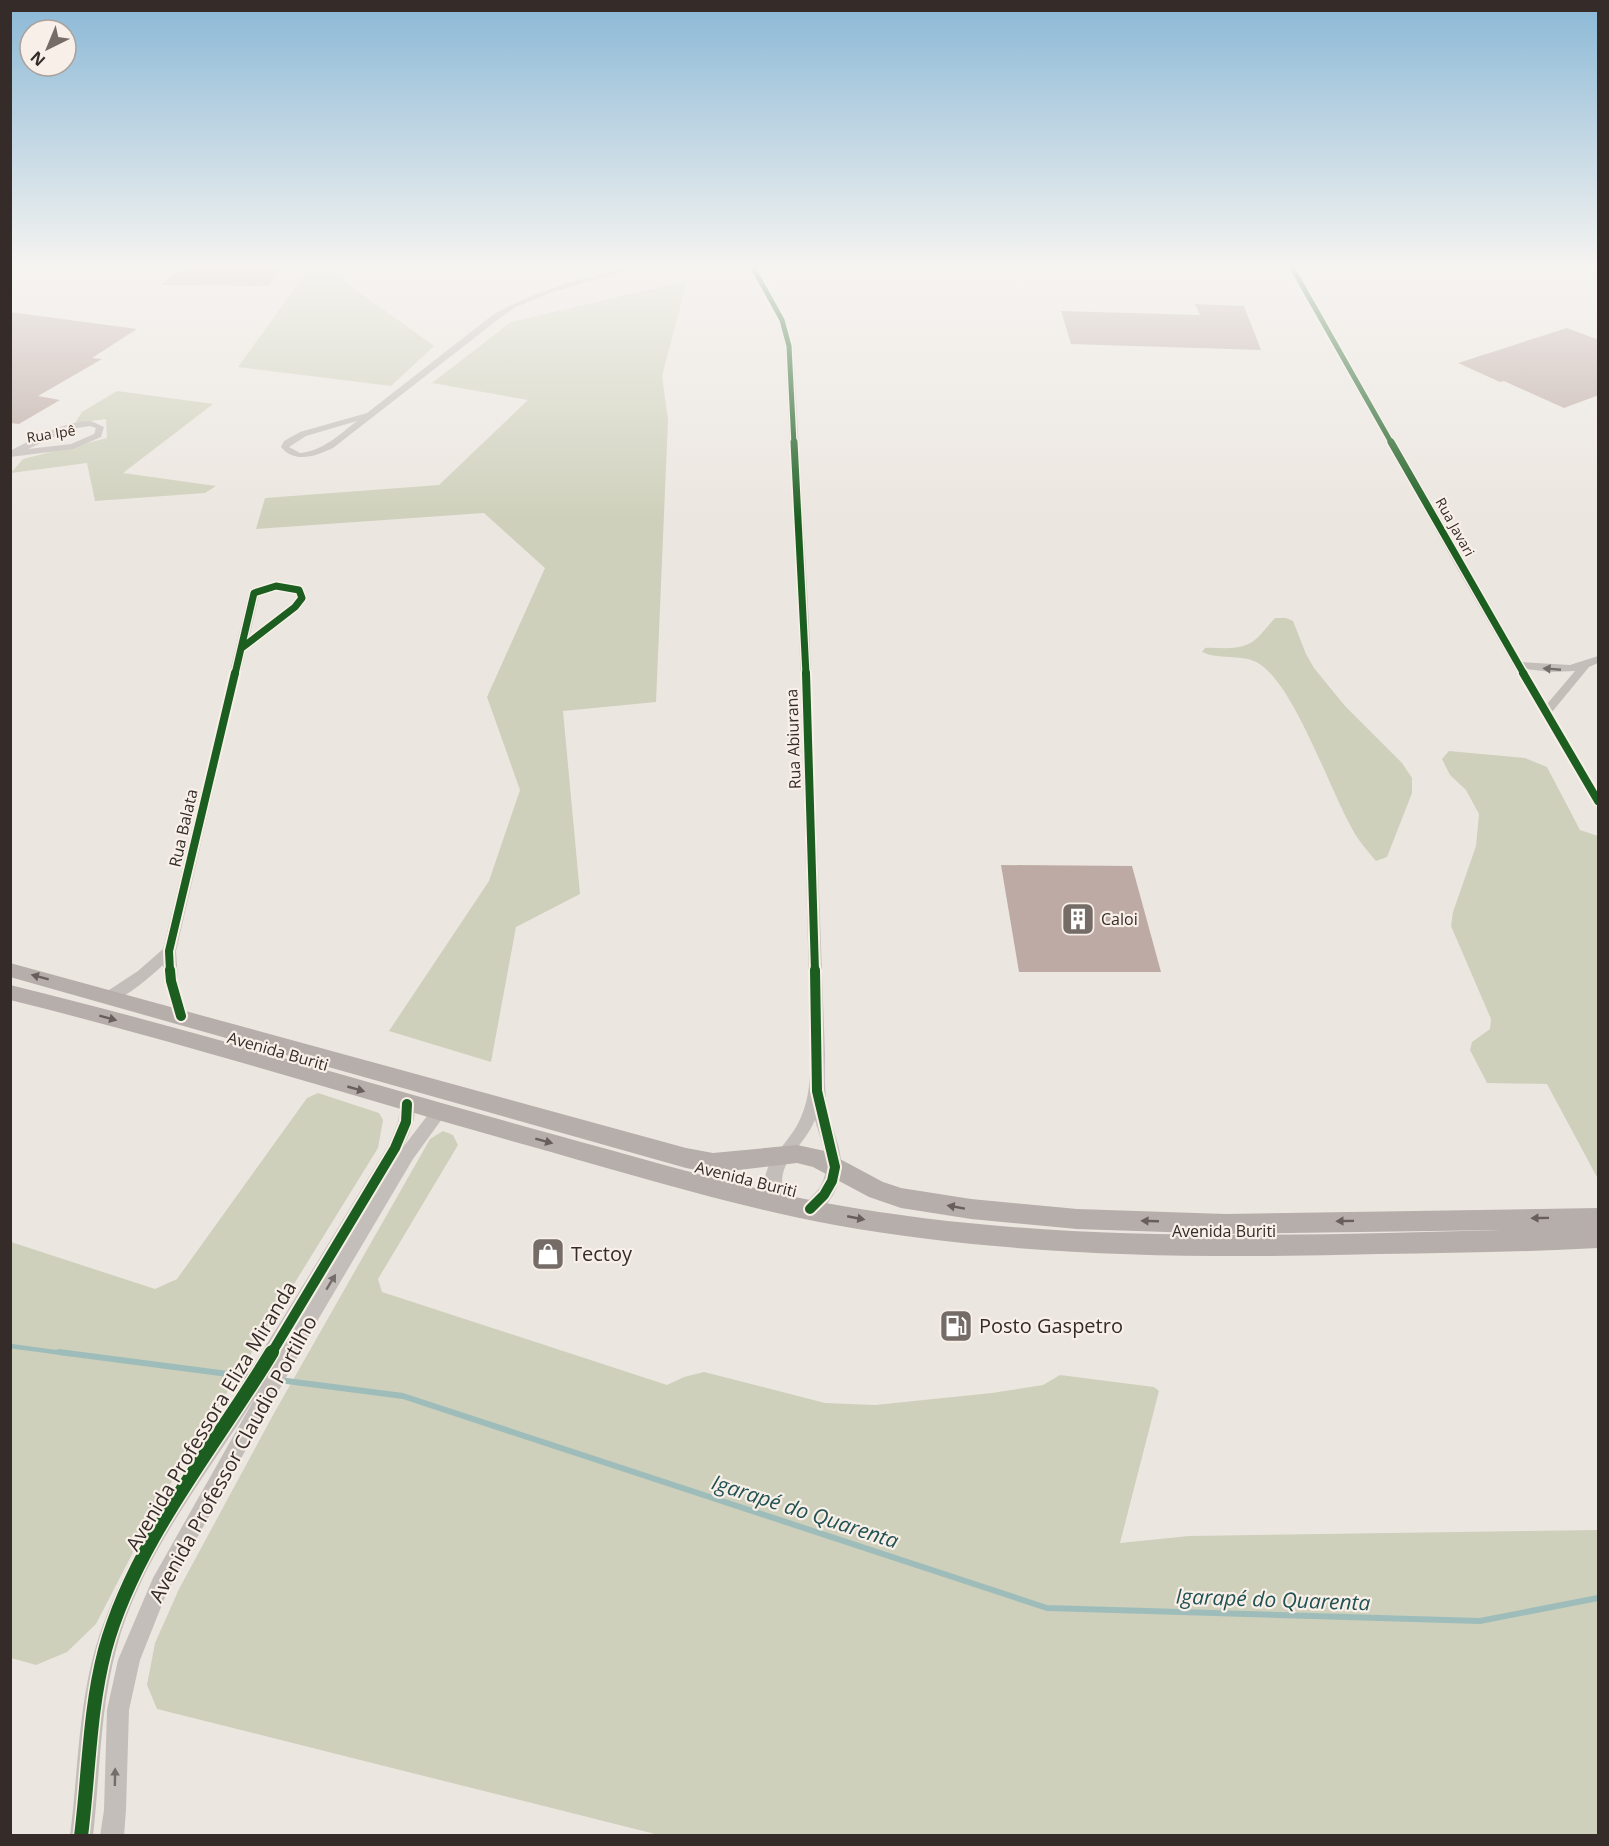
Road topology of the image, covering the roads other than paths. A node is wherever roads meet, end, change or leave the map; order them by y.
1 (453, 350) edge
2 (789, 350) edge
3 (1339, 350) edge
4 (369, 415) junction
5 (12, 454) edge
6 (243, 646) junction
7 (1599, 659) edge
8 (1520, 665) junction
9 (1584, 667) junction
10 (1546, 712) junction
11 (1599, 801) edge
12 (169, 951) junction
13 (10, 970) edge
14 (10, 992) edge
15 (111, 996) junction
16 (181, 1016) junction
17 (817, 1092) junction
18 (407, 1104) junction
19 (439, 1112) junction
20 (782, 1155) junction
21 (836, 1168) junction
22 (777, 1202) junction
23 (810, 1209) junction
24 (1599, 1218) edge
25 (1599, 1238) edge
26 (284, 1347) junction
27 (253, 1398) junction
28 (81, 1836) edge
29 (112, 1836) edge

1 - 4 street
2 - 17 street, Rua Abiurana
3 - 8 street, Rua Javari
4 - 4 street
5 - 5 street, Rua Ipê
6 - 6 street, Rua Balata
6 - 12 street, Rua Balata
7 - 9 street
9 -> 8 street
8 - 10 street, Rua Javari
9 - 10 street
10 - 11 street, Rua Javari
12 - 15 street
12 - 16 street, Rua Balata
15 -> 13 main road, Avenida Buriti
14 -> 18 main road, Avenida Buriti
15 - 16 main road, Avenida Buriti
16 - 20 main road, Avenida Buriti
17 - 20 street, Rua Abiurana
17 - 21 street, Rua Abiurana
18 - 19 main road, Avenida Buriti
18 - 26 street, Avenida Professora Eliza Miranda
19 -> 22 main road, Avenida Buriti
26 -> 19 street, Avenida Professor Claudio Portilho
20 - 21 main road, Avenida Buriti
20 - 22 street, Rua Abiurana
21 - 23 street
24 -> 21 main road, Avenida Buriti
22 - 23 main road, Avenida Buriti
23 -> 25 main road, Avenida Buriti
26 - 27 street, Avenida Professor Claudio Portilho
27 - 28 street, Avenida Professora Eliza Miranda
29 -> 27 street, Avenida Professor Claudio Portilho

